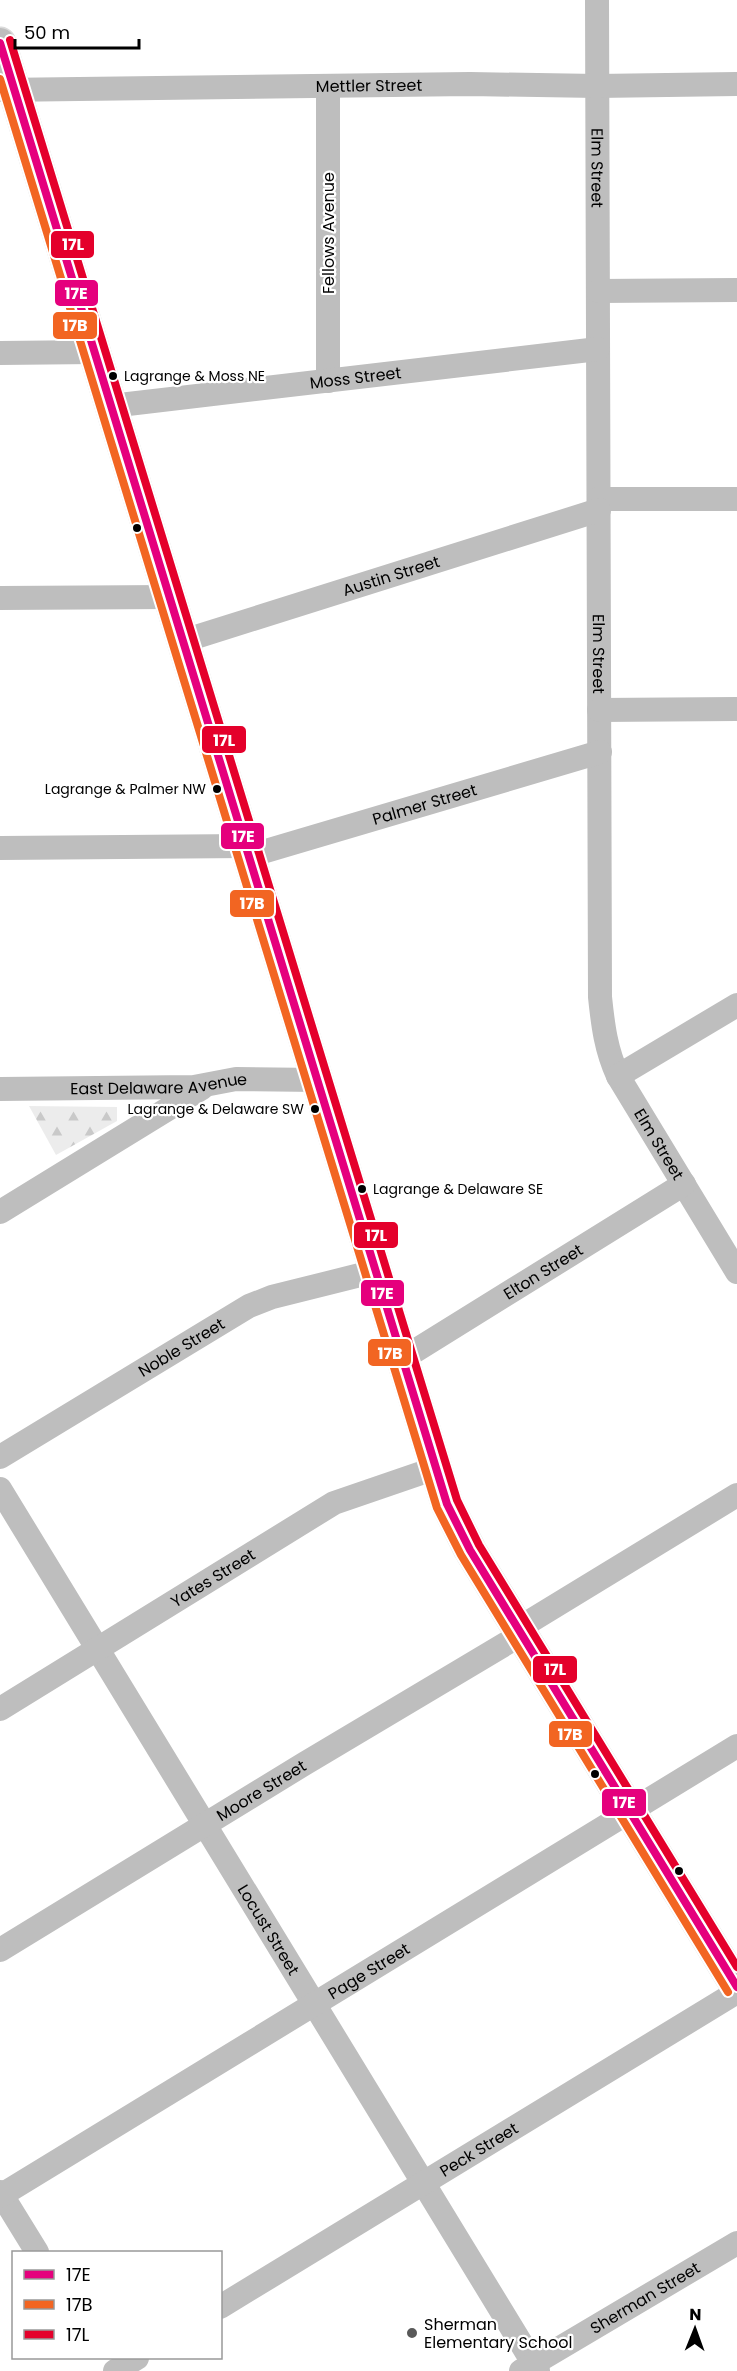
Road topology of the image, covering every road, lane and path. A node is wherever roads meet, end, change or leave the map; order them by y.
1 (597, 0) edge
2 (0, 43) edge
3 (737, 84) edge
4 (328, 86) junction
5 (597, 86) junction
6 (7, 90) edge
7 (737, 290) edge
8 (598, 291) junction
9 (598, 349) junction
10 (95, 352) junction
11 (0, 353) edge
12 (328, 381) junction
13 (111, 406) junction
14 (737, 499) edge
15 (599, 504) junction
16 (169, 597) junction
17 (0, 598) edge
18 (183, 641) junction
19 (737, 709) edge
20 (599, 710) junction
21 (600, 752) junction
22 (0, 848) edge
23 (248, 851) junction
24 (737, 1005) edge
25 (618, 1076) junction
26 (318, 1080) junction
27 (206, 1085) junction
28 (0, 1089) edge
29 (684, 1184) junction
30 (0, 1212) edge
31 (735, 1265) edge
32 (376, 1271) junction
33 (402, 1359) junction
34 (0, 1457) edge
35 (436, 1468) junction
36 (0, 1489) edge
37 (737, 1495) edge
38 (521, 1631) junction
39 (97, 1650) junction
40 (0, 1709) edge
41 (737, 1746) edge
42 (630, 1812) junction
43 (204, 1825) junction
44 (0, 1950) edge
45 (736, 1986) edge
46 (313, 2004) junction
47 (423, 2183) junction
48 (1, 2194) edge
49 (737, 2243) edge
50 (36, 2251) edge
51 (222, 2306) edge
52 (135, 2359) edge
53 (531, 2368) edge
54 (115, 2371) edge

1 - 5 street, Elm Street
2 - 6 main road
3 - 5 street, Mettler Street
4 - 5 street, Mettler Street
4 - 6 street, Mettler Street
4 - 12 street, Fellows Avenue
5 - 8 street, Elm Street
6 - 10 main road
7 - 8 street
8 - 9 street, Elm Street
9 - 12 street, Moss Street
9 - 15 street, Elm Street
10 - 11 street
10 - 13 main road
12 - 13 street, Moss Street
13 - 16 main road
14 - 15 street, Austin Street
15 - 18 street, Austin Street
15 - 20 street, Elm Street
16 - 17 street
16 - 18 main road
18 - 23 main road
19 - 20 street
20 - 21 street, Elm Street
21 - 23 street, Palmer Street
21 - 25 street, Elm Street
22 - 23 street, Palmer Street
23 - 26 main road
24 - 25 street
25 - 29 street, Elm Street
26 - 27 street, East Delaware Avenue
26 - 32 main road
27 - 28 street, East Delaware Avenue
27 - 30 street
29 - 31 street, Elm Street
29 - 33 street, Elton Street
32 - 33 main road
32 - 34 street, Noble Street
33 - 35 main road
35 - 38 main road
35 - 39 street, Yates Street
36 - 39 street, Locust Street
37 - 38 street, Moore Street
38 - 42 main road
38 - 43 street, Moore Street
39 - 40 street, Yates Street
39 - 43 street, Locust Street
41 - 42 street, Page Street
42 - 45 main road
42 - 46 street, Page Street
43 - 44 street, Moore Street
43 - 46 street, Locust Street
45 - 47 street, Peck Street
46 - 47 street, Locust Street
46 - 48 street, Page Street
47 - 51 street, Peck Street
47 - 53 street, Locust Street
48 - 50 street
49 - 53 street, Sherman Street
52 - 54 street

